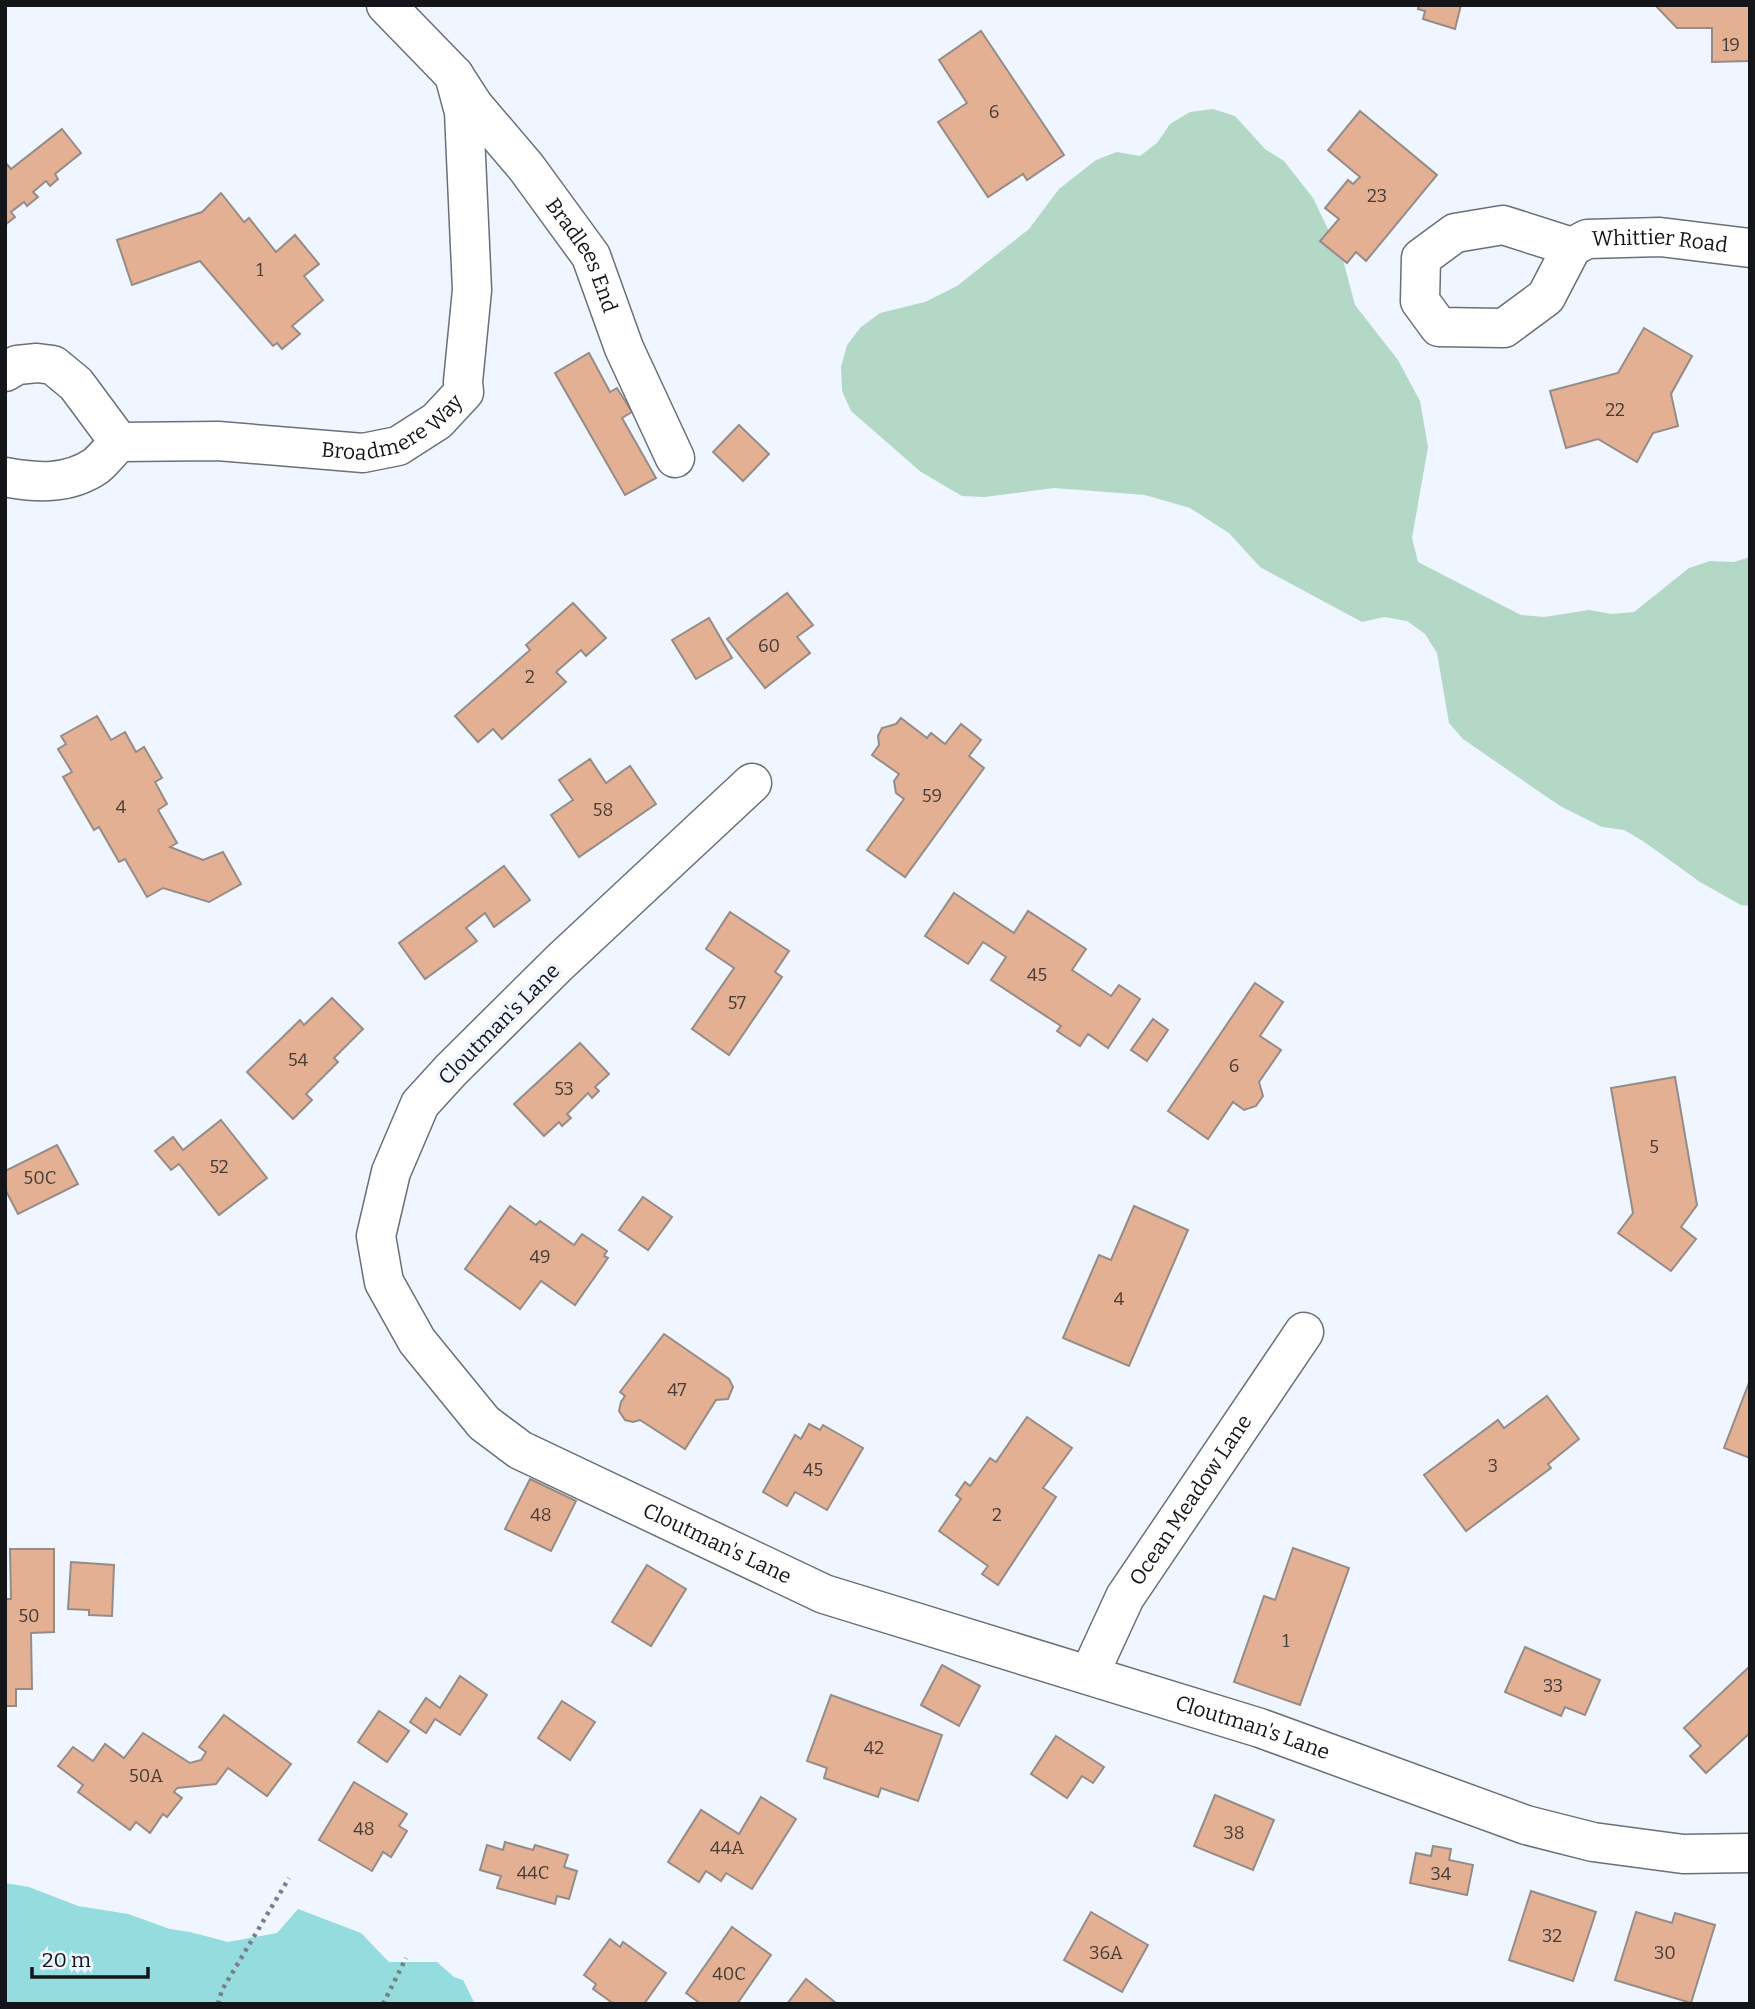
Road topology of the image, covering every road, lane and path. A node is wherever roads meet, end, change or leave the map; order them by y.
1 (386, 5) edge
2 (454, 75) junction
3 (1572, 247) dead end
4 (1750, 248) edge
5 (5, 372) edge
6 (119, 442) junction
7 (675, 458) dead end
8 (5, 477) edge
9 (752, 783) dead end
10 (1304, 1332) dead end
11 (1089, 1675) junction
12 (1750, 1853) edge
13 (289, 1878) dead end
14 (406, 1958) dead end
15 (218, 2004) edge
16 (383, 2004) edge

1 - 2 street, Bradlees End
2 - 6 street, Broadmere Way
2 - 7 street, Bradlees End
3 - 4 street, Whittier Road
5 - 6 street
6 - 8 street
9 - 11 street, Cloutman's Lane
10 - 11 street, Ocean Meadow Lane
11 - 12 street, Cloutman's Lane
13 - 15 path
14 - 16 path

